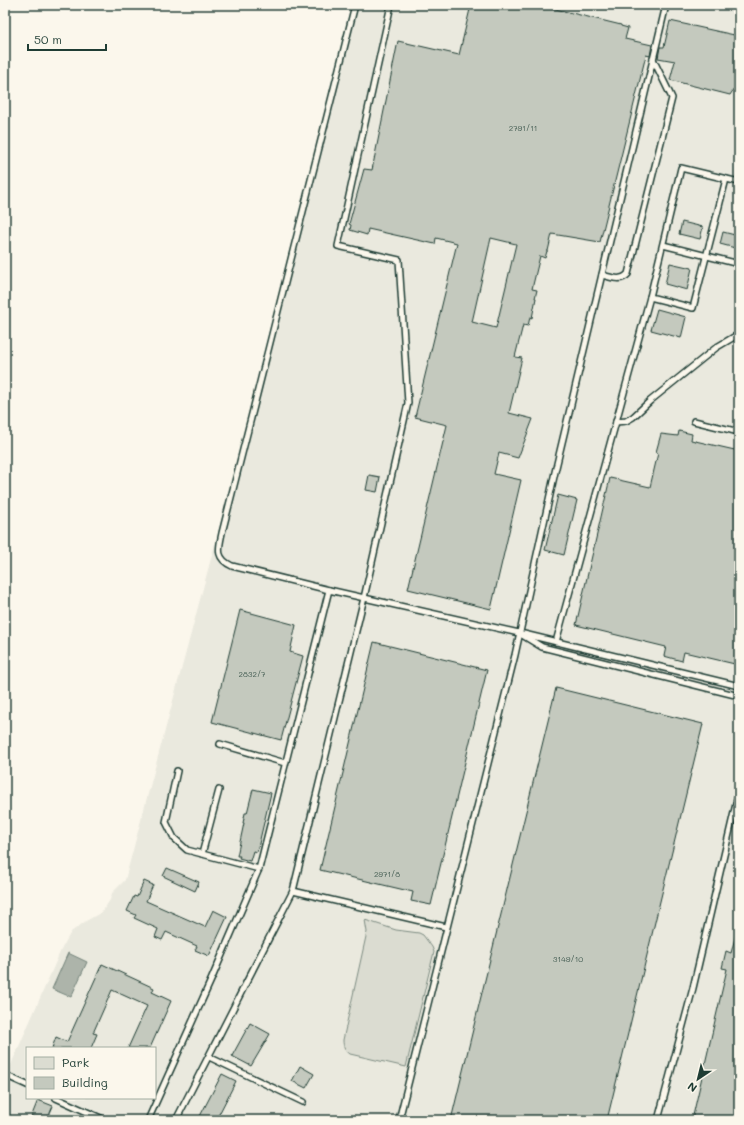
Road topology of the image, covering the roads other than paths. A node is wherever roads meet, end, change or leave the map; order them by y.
1 (355, 5) edge
2 (391, 5) edge
3 (666, 5) edge
4 (653, 59) junction
5 (726, 179) junction
6 (739, 182) edge
7 (663, 245) junction
8 (706, 256) junction
9 (739, 264) edge
10 (602, 275) junction
11 (650, 297) junction
12 (739, 334) edge
13 (694, 421) dead end
14 (616, 422) junction
15 (739, 432) edge
16 (329, 590) junction
17 (364, 598) junction
18 (519, 633) junction
19 (556, 642) junction
20 (739, 686) edge
21 (739, 696) edge
22 (220, 744) dead end
23 (285, 763) junction
24 (177, 770) dead end
25 (219, 790) dead end
26 (739, 791) edge
27 (202, 854) junction
28 (259, 869) junction
29 (293, 891) junction
30 (446, 927) junction
31 (208, 1057) junction
32 (5, 1075) edge
33 (26, 1085) edge
34 (58, 1099) edge
35 (304, 1102) dead end
36 (105, 1120) edge
37 (148, 1120) edge
38 (176, 1120) edge
39 (399, 1120) edge
40 (658, 1120) edge

1 - 16 lane
2 - 17 lane
3 - 4 lane
4 - 10 lane
4 - 10 lane
5 - 6 lane
5 - 7 lane
5 - 8 lane
7 - 8 lane
7 - 11 lane
8 - 9 lane
8 - 11 lane
10 - 18 lane
11 - 14 lane
12 - 14 lane
13 - 15 lane
14 - 19 lane
16 - 17 lane
16 - 23 lane
17 - 18 lane
17 - 29 lane
18 - 19 lane
18 - 21 lane
18 - 30 lane
19 - 20 lane
22 - 23 lane
23 - 28 lane
24 - 27 lane
25 - 27 lane
26 - 40 lane
27 - 28 lane
28 - 37 lane
29 - 30 lane
29 - 31 lane
30 - 39 lane
31 - 35 lane
31 - 38 lane
32 - 33 lane
34 - 36 lane

